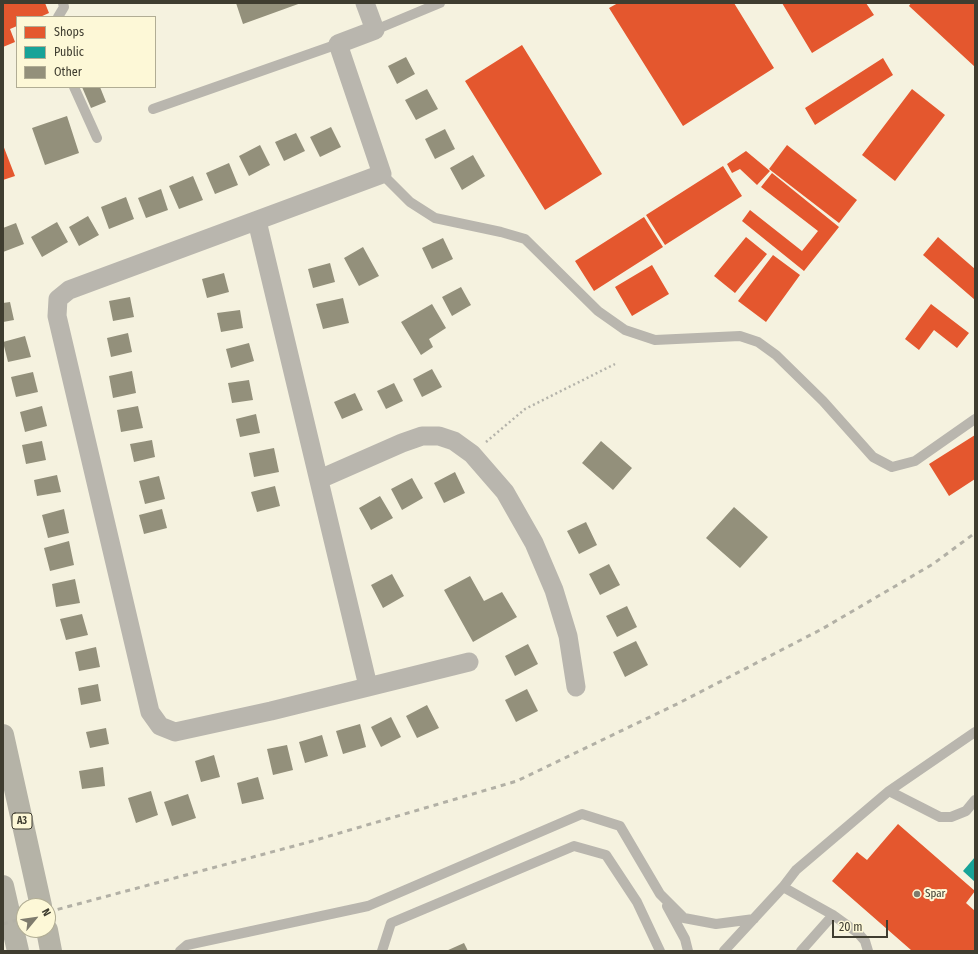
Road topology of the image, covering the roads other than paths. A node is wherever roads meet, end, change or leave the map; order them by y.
1 (63, 3) edge
2 (365, 3) edge
3 (440, 3) edge
4 (59, 16) edge
5 (375, 30) junction
6 (338, 44) junction
7 (74, 88) edge
8 (153, 109) dead end
9 (98, 138) dead end
10 (382, 174) junction
11 (257, 221) junction
12 (975, 419) edge
13 (320, 479) junction
14 (469, 662) dead end
15 (368, 686) junction
16 (576, 688) dead end
17 (975, 732) edge
18 (3, 735) edge
19 (889, 791) junction
20 (975, 800) edge
21 (3, 886) edge
22 (783, 887) junction
23 (660, 894) junction
24 (39, 898) edge
25 (833, 915) junction
26 (754, 919) junction
27 (48, 938) edge
28 (18, 951) edge
29 (51, 951) edge
30 (180, 951) edge
31 (382, 951) edge
32 (660, 951) edge
33 (688, 951) edge
34 (724, 951) edge
35 (801, 951) edge
36 (868, 951) edge

1 - 4 lane
2 - 5 street
3 - 5 lane
5 - 6 street
6 - 8 lane
6 - 10 street
7 - 9 lane
10 - 11 street
10 - 12 lane
11 - 13 street
11 - 15 street
13 - 15 street
13 - 16 street
14 - 15 street
17 - 19 lane
18 - 24 highway, A3
19 - 20 lane
19 - 22 lane
21 - 28 highway
22 - 25 lane
22 - 26 lane
23 - 26 lane
23 - 30 lane
23 - 33 lane
25 - 35 lane
25 - 36 lane
26 - 34 lane
27 - 29 highway
31 - 32 lane

